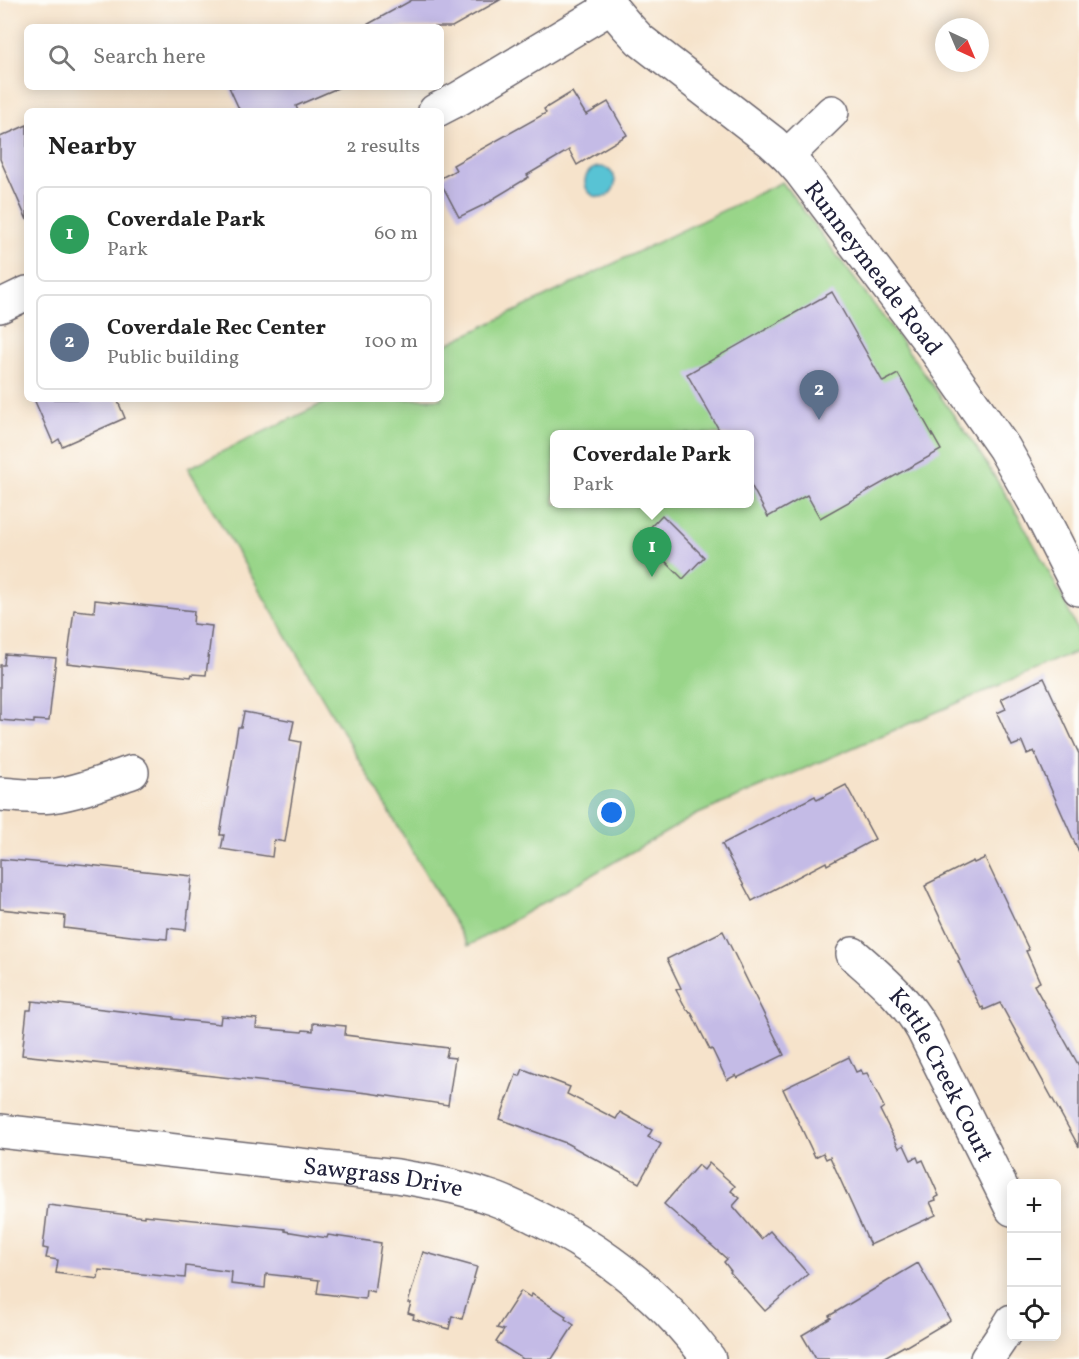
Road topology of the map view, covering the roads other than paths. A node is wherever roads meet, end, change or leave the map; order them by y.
1 (608, 4) edge
2 (441, 108) edge
3 (832, 111) dead end
4 (787, 156) junction
5 (24, 294) edge
6 (0, 306) edge
7 (1079, 589) edge
8 (132, 772) dead end
9 (0, 794) edge
10 (853, 954) dead end
11 (1, 1137) edge
12 (1007, 1201) edge
13 (1007, 1328) edge
14 (709, 1359) edge
15 (987, 1359) edge

1 - 2 street
1 - 4 street, Runneymeade Road
3 - 4 street
4 - 7 street, Runneymeade Road
5 - 6 street
8 - 9 street
10 - 12 street, Kettle Creek Court
11 - 14 street, Sawgrass Drive
13 - 15 street

